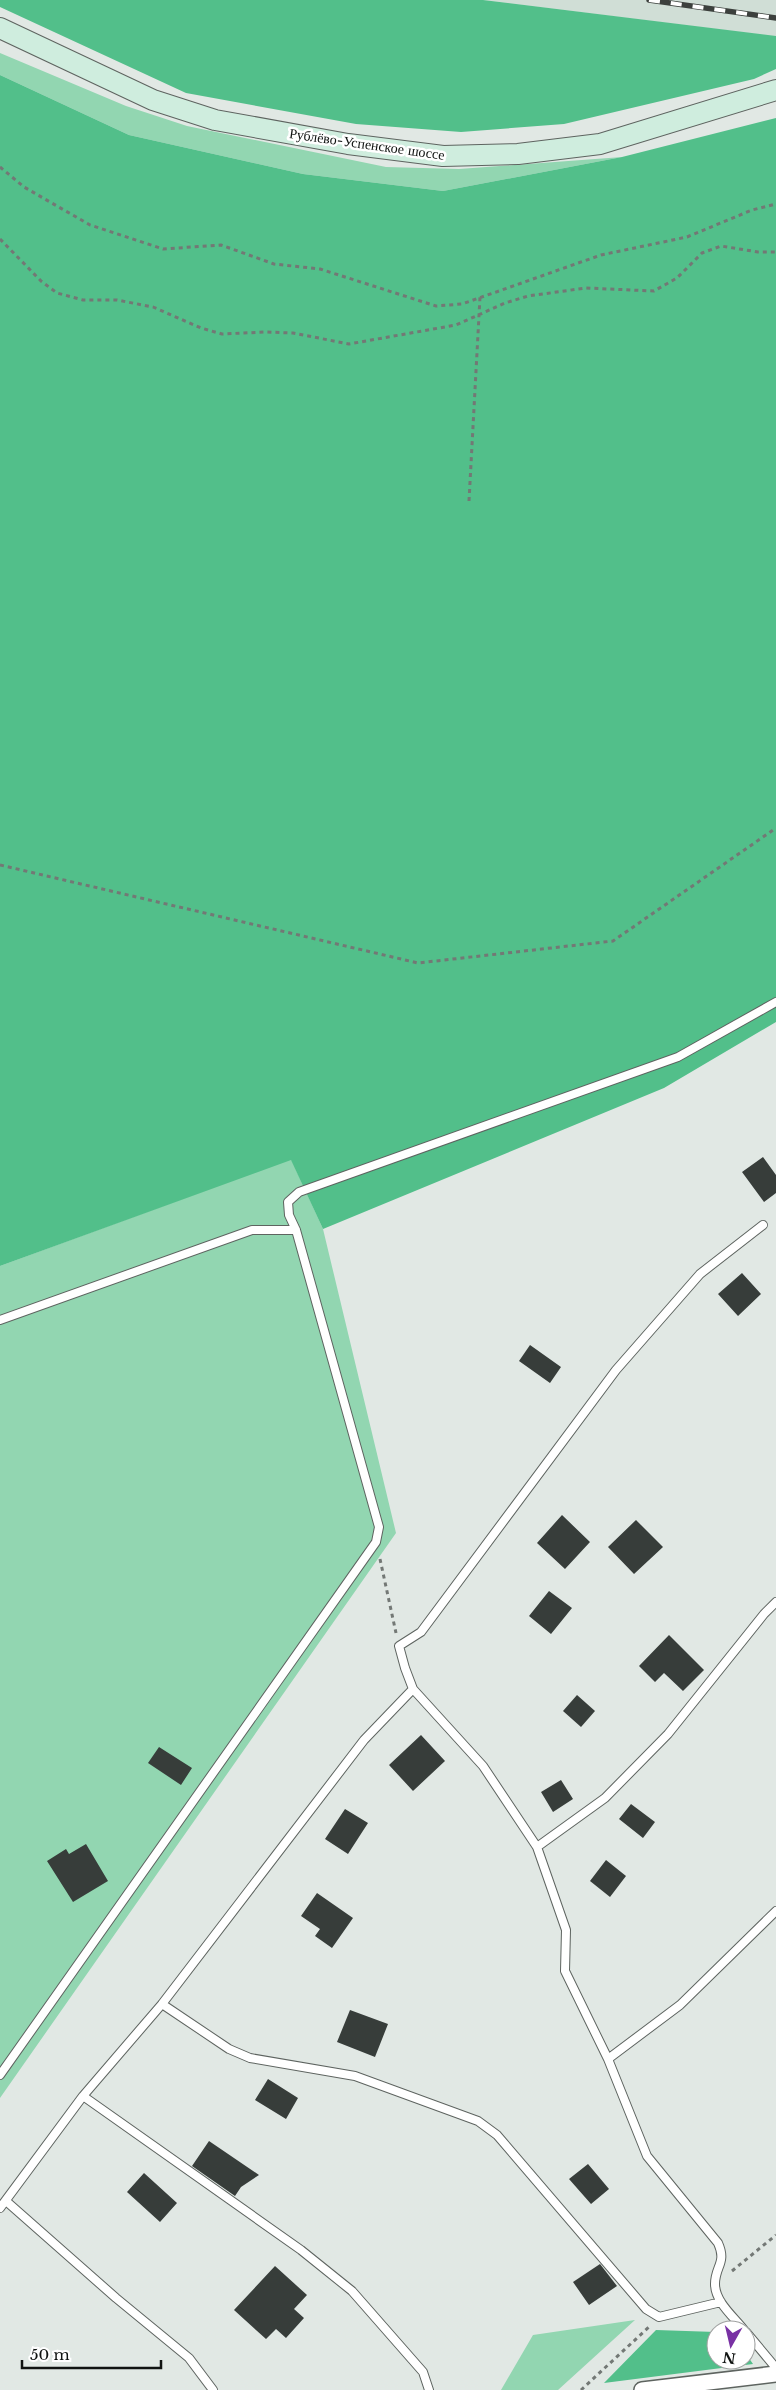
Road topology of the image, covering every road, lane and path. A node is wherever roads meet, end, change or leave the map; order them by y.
1 (0, 28) edge
2 (776, 90) edge
3 (0, 167) edge
4 (776, 204) edge
5 (0, 240) edge
6 (776, 252) edge
7 (480, 297) junction
8 (479, 314) junction
9 (469, 501) dead end
10 (776, 828) edge
11 (0, 865) edge
12 (776, 1002) edge
13 (763, 1225) dead end
14 (296, 1230) junction
15 (0, 1320) edge
16 (376, 1542) junction
17 (776, 1602) edge
18 (399, 1646) junction
19 (413, 1689) junction
20 (537, 1848) junction
21 (776, 1911) edge
22 (162, 2004) junction
23 (608, 2059) junction
24 (0, 2075) edge
25 (83, 2096) junction
26 (6, 2201) junction
27 (0, 2208) edge
28 (776, 2235) edge
29 (715, 2284) junction
30 (721, 2302) junction
31 (659, 2317) junction
32 (736, 2320) edge
33 (756, 2344) edge
34 (776, 2368) edge
35 (776, 2374) edge
36 (213, 2390) edge
37 (429, 2390) edge
38 (580, 2390) edge
39 (642, 2390) edge

1 - 2 main road, Рублёво-Успенское шоссе
3 - 7 path
4 - 7 path
5 - 8 path
6 - 8 path
7 - 8 path
8 - 9 path
10 - 11 path
12 - 14 lane
13 - 18 lane
14 - 15 lane
14 - 16 lane
16 - 18 path
16 - 24 lane
17 - 20 lane
18 - 19 lane
19 - 20 lane
19 - 22 lane
20 - 23 lane
21 - 23 lane
22 - 25 lane
22 - 31 lane
23 - 29 lane
25 - 26 lane
25 - 37 lane
26 - 27 lane
26 - 36 lane
28 - 29 path
29 - 30 lane
30 - 31 lane
30 - 32 lane
31 - 38 path
33 - 34 lane
35 - 39 street

